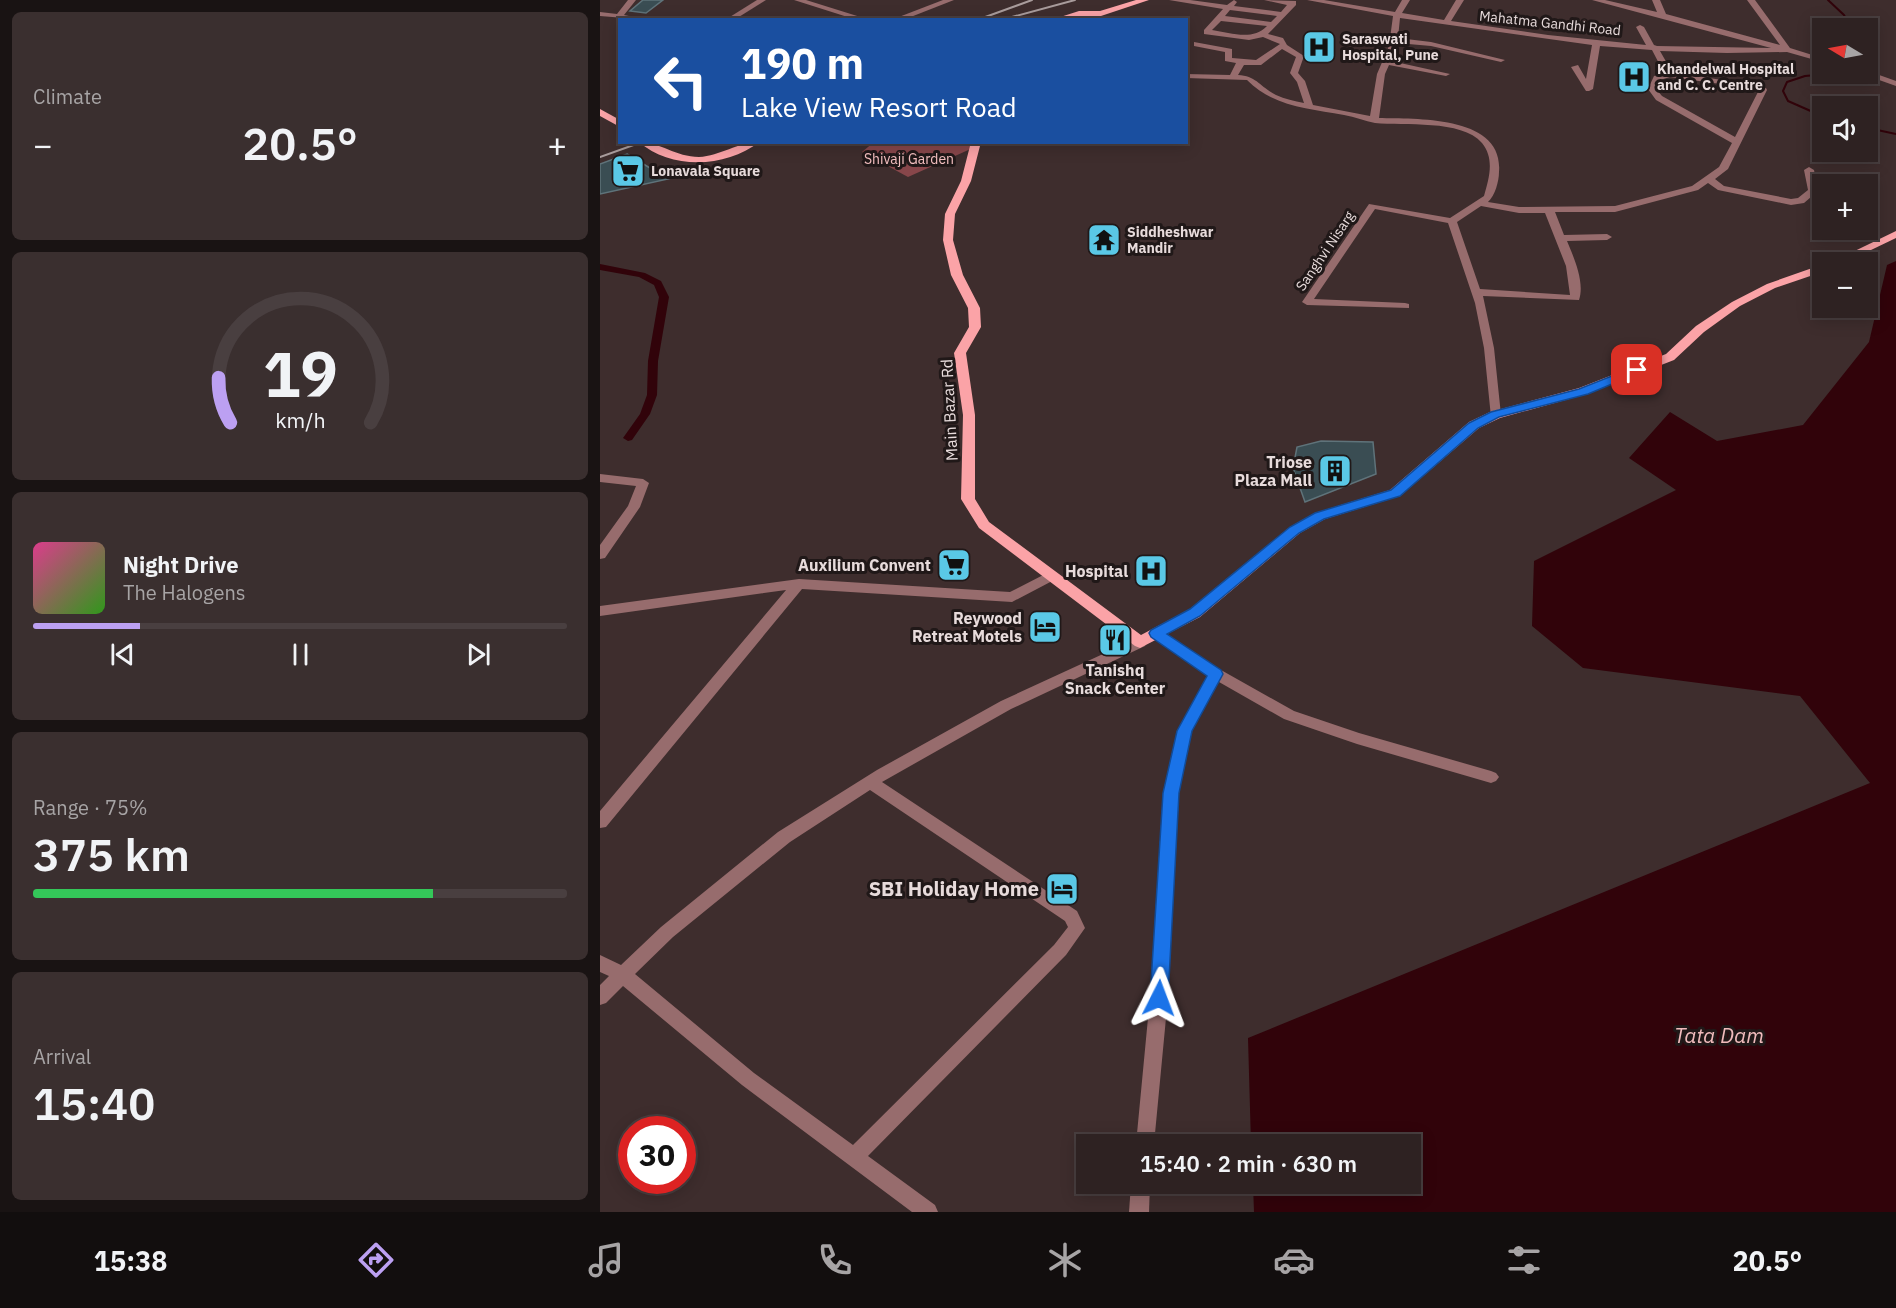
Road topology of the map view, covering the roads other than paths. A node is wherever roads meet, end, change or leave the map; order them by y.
1 (632, 0) edge
2 (762, 0) edge
3 (798, 0) edge
4 (950, 0) edge
5 (1145, 0) edge
6 (1173, 0) edge
7 (1234, 0) edge
8 (1268, 0) edge
9 (1311, 0) edge
10 (1373, 0) edge
11 (1406, 0) edge
12 (1460, 0) edge
13 (1596, 0) edge
14 (1656, 0) edge
15 (1751, 0) edge
16 (1294, 1) edge
17 (1341, 2) edge
18 (1228, 8) junction
19 (1367, 10) junction
20 (600, 14) edge
21 (1282, 14) junction
22 (1397, 15) junction
23 (1662, 15) junction
24 (619, 16) junction
25 (632, 18) edge
26 (731, 18) edge
27 (860, 18) edge
28 (900, 18) edge
29 (1063, 18) edge
30 (1219, 18) junction
31 (1446, 23) junction
32 (1273, 25) junction
33 (1640, 27) dead end
34 (1207, 32) junction
35 (1263, 35) junction
36 (1394, 40) junction
37 (1596, 43) junction
38 (1197, 44) junction
39 (1282, 46) junction
40 (1653, 47) junction
41 (1188, 50) edge
42 (1787, 50) junction
43 (1812, 57) edge
44 (1501, 60) dead end
45 (1241, 62) junction
46 (1386, 62) junction
47 (1593, 67) dead end
48 (1446, 74) dead end
49 (1669, 74) junction
50 (1188, 76) edge
51 (1233, 77) junction
52 (1878, 77) edge
53 (1728, 83) dead end
54 (1896, 84) edge
55 (1763, 90) dead end
56 (1309, 106) junction
57 (600, 112) edge
58 (1374, 120) junction
59 (618, 123) edge
60 (1737, 142) junction
61 (750, 144) edge
62 (975, 144) edge
63 (647, 145) edge
64 (1809, 170) dead end
65 (1709, 179) junction
66 (1480, 203) junction
67 (1549, 210) junction
68 (1452, 221) junction
69 (1896, 234) edge
70 (1607, 237) dead end
71 (1562, 238) junction
72 (1859, 252) edge
73 (1812, 272) edge
74 (1476, 292) junction
75 (1405, 306) dead end
76 (1495, 415) junction
77 (600, 478) edge
78 (600, 555) edge
79 (1051, 576) junction
80 (799, 584) junction
81 (600, 611) edge
82 (1156, 633) junction
83 (1140, 642) junction
84 (1216, 674) junction
85 (1491, 777) dead end
86 (870, 782) junction
87 (600, 822) edge
88 (600, 963) edge
89 (623, 975) junction
90 (600, 997) edge
91 (1146, 1134) edge
92 (855, 1156) junction
93 (1140, 1194) edge
94 (928, 1212) edge
95 (1139, 1212) edge

1 - 24 street
2 - 26 street
3 - 27 street
4 - 28 street
5 - 29 main road
6 - 18 street
7 - 18 street
8 - 16 street
9 - 17 street, Mahatma Gandhi Road
10 - 19 street
11 - 22 street
12 - 31 street
13 - 23 street
14 - 23 street
15 - 42 street
16 - 21 street
17 - 19 street, Mahatma Gandhi Road
18 - 21 street
18 - 30 street
19 - 22 street, Mahatma Gandhi Road
20 - 24 street
21 - 32 street
22 - 31 street, Mahatma Gandhi Road
22 - 36 street
23 - 42 street
24 - 25 street
30 - 32 street
30 - 34 street
31 - 37 street, Mahatma Gandhi Road
32 - 35 street
33 - 40 street
34 - 35 street
34 - 38 street
35 - 39 street
36 - 44 street
36 - 46 street
37 - 40 street, Mahatma Gandhi Road
37 - 47 street
38 - 41 street
38 - 45 street
39 - 45 street
39 - 56 street
40 - 42 street, Mahatma Gandhi Road
40 - 49 street
42 - 43 street
45 - 51 street
46 - 48 street
46 - 58 street
49 - 53 street
49 - 60 street
50 - 51 street
51 - 56 street
52 - 54 street
55 - 60 street
56 - 58 street
57 - 59 main road
58 - 66 street
60 - 65 street
61 - 63 main road
62 - 79 main road, Main Bazar Rd
64 - 65 street
65 - 67 street
66 - 67 street
66 - 68 street
67 - 71 street
68 - 74 street
68 - 75 street, Sanghvi Nisarg
69 - 72 main road
70 - 71 street
71 - 74 street
73 - 76 main road
74 - 76 street
76 - 82 main road
77 - 78 street
79 - 80 street
79 - 83 main road, Main Bazar Rd
80 - 81 street
80 - 87 street
82 - 83 main road
82 - 84 street
83 - 86 street
84 - 85 street
84 - 91 street
86 - 89 street
86 - 92 street
88 - 89 street
89 - 90 street
89 - 92 street
92 - 94 street
93 - 95 street

